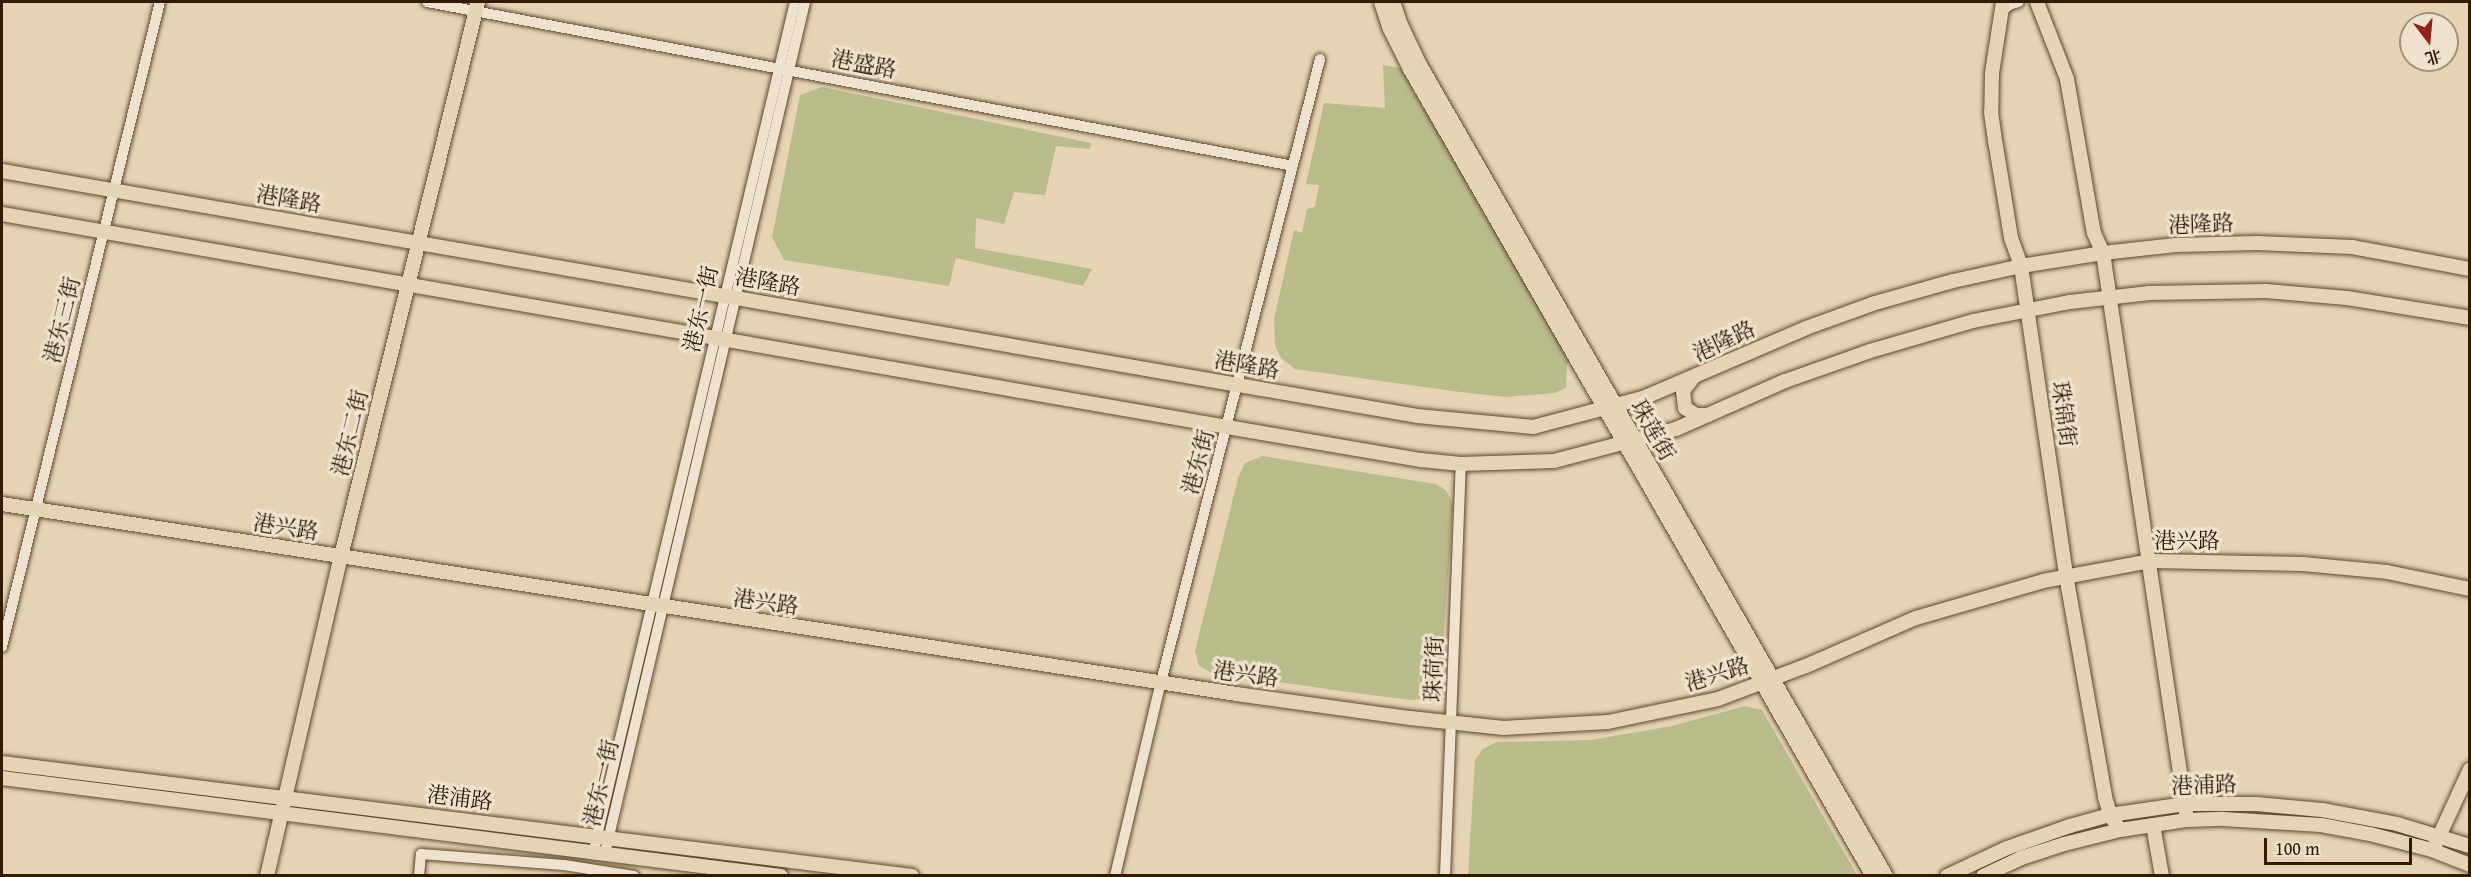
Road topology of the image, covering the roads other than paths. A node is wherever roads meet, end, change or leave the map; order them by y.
1 (160, 2) edge
2 (427, 2) edge
3 (795, 2) edge
4 (805, 2) edge
5 (1381, 2) edge
6 (1393, 2) edge
7 (2019, 2) edge
8 (2038, 4) edge
9 (477, 6) edge
10 (2002, 7) edge
11 (1320, 59) dead end
12 (784, 69) junction
13 (1293, 166) junction
14 (2, 171) edge
15 (113, 190) junction
16 (2, 214) edge
17 (103, 232) junction
18 (419, 243) junction
19 (2103, 252) junction
20 (2021, 266) junction
21 (2469, 269) edge
22 (409, 285) junction
23 (730, 297) junction
24 (2111, 297) junction
25 (2028, 309) junction
26 (2469, 318) edge
27 (720, 339) junction
28 (1692, 379) junction
29 (1238, 385) junction
30 (1610, 407) junction
31 (1708, 415) junction
32 (1227, 427) junction
33 (1629, 441) junction
34 (1461, 464) junction
35 (2, 504) edge
36 (35, 510) junction
37 (341, 556) junction
38 (2151, 561) junction
39 (2066, 575) junction
40 (2469, 589) edge
41 (657, 607) junction
42 (2, 647) edge
43 (1767, 681) junction
44 (1161, 682) junction
45 (1452, 722) junction
46 (2, 763) edge
47 (2469, 769) edge
48 (2, 778) edge
49 (287, 797) junction
50 (2185, 804) junction
51 (283, 814) junction
52 (2110, 815) junction
53 (2187, 820) junction
54 (2153, 825) junction
55 (2120, 830) junction
56 (2439, 835) junction
57 (603, 836) junction
58 (2469, 846) edge
59 (2432, 850) junction
60 (600, 853) junction
61 (2469, 865) edge
62 (267, 876) edge
63 (419, 876) edge
64 (634, 876) edge
65 (781, 876) edge
66 (912, 876) edge
67 (1115, 876) edge
68 (1445, 876) edge
69 (1873, 876) edge
70 (1886, 876) edge
71 (1947, 876) edge
72 (1983, 876) edge
73 (2162, 876) edge

1 - 15 street, 港东三街
2 - 9 street, 港盛路
3 - 12 street, 港东一街
4 - 12 street, 港东一街
5 - 30 main road, 珠莲街
6 - 30 main road, 珠莲街
7 - 8 street
7 - 10 street
8 - 19 main road
9 - 12 street, 港盛路
9 - 18 main road, 港东二街
10 - 20 main road, 珠锦街
11 - 13 street, 港东街
12 - 13 street, 港盛路
12 - 23 street, 港东一街
13 - 29 street, 港东街
14 - 15 main road, 港隆路
15 - 17 street, 港东三街
15 - 18 main road, 港隆路
16 - 17 main road
17 - 22 main road
17 - 36 street, 港东三街
18 - 22 main road, 港东二街
18 - 23 main road, 港隆路
19 - 20 main road, 港隆路
19 - 21 main road, 港隆路
19 - 24 main road
20 - 25 main road, 珠锦街
20 - 28 main road, 港隆路
22 - 27 main road
22 - 37 main road, 港东二街
23 - 27 street, 港东一街
23 - 29 main road, 港隆路
24 - 25 main road
24 - 26 main road
24 - 38 main road
25 - 31 main road
25 - 39 main road, 珠锦街
27 - 32 main road
27 - 41 street, 港东一街
28 - 30 main road, 港隆路
28 - 31 main road
29 - 30 main road, 港隆路
29 - 32 street, 港东街
30 - 33 main road, 珠莲街
31 - 33 main road
32 - 34 main road
32 - 44 street, 港东街
33 - 34 main road
33 - 43 main road, 珠莲街
34 - 45 street, 珠荷街
35 - 36 main road, 港兴路
36 - 37 main road, 港兴路
36 - 42 street, 港东三街
37 - 41 main road, 港兴路
37 - 49 main road, 港东二街
38 - 39 main road, 港兴路
38 - 40 main road, 港兴路
38 - 50 main road
39 - 43 main road, 港兴路
39 - 52 main road, 珠锦街
41 - 44 main road, 港兴路
41 - 57 street, 港东一街
43 - 45 main road, 港兴路
43 - 69 main road, 珠莲街
43 - 70 main road, 珠莲街
44 - 45 main road, 港兴路
44 - 67 street, 港东街
45 - 68 street, 珠荷街
46 - 49 main road, 港浦路
47 - 56 main road
48 - 51 main road, 港浦路
49 - 51 main road, 港东二街
49 - 57 main road, 港浦路
50 - 52 main road, 港浦路
50 - 53 main road
50 - 56 main road, 港浦路
51 - 60 main road, 港浦路
51 - 62 main road, 港东二街
52 - 55 main road, 珠锦街
52 - 71 main road, 港浦路
53 - 54 main road, 港浦路
53 - 59 main road, 港浦路
54 - 55 main road, 港浦路
54 - 73 main road
55 - 72 main road, 港浦路
56 - 58 main road, 港浦路
56 - 59 main road
57 - 60 street, 港东一街
57 - 66 main road, 港浦路
59 - 61 main road, 港浦路
60 - 65 main road, 港浦路
63 - 64 street

